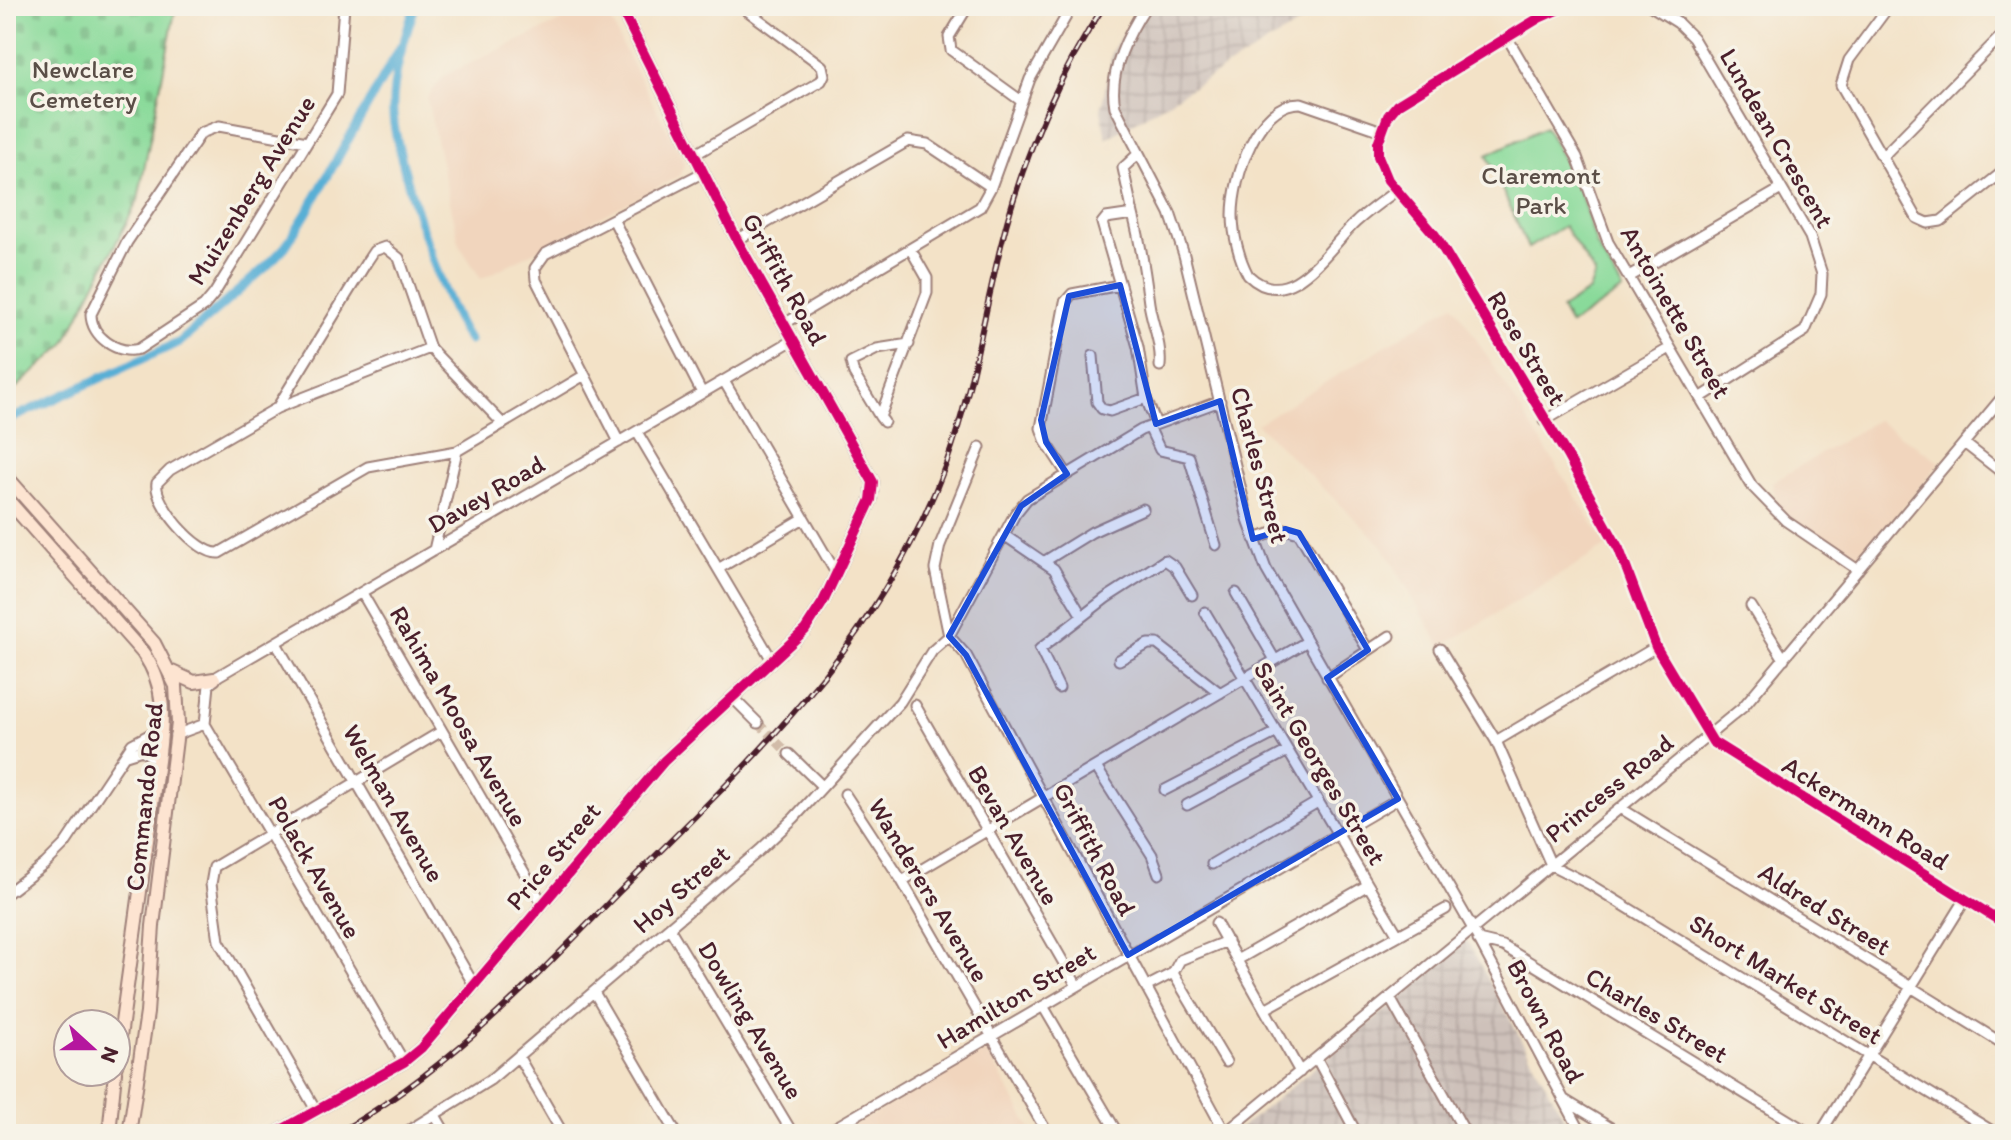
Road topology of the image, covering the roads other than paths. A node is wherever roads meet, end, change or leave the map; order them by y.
1 (344, 6) edge
2 (620, 6) edge
3 (741, 6) edge
4 (968, 6) edge
5 (1072, 6) edge
6 (1146, 6) edge
7 (1651, 6) edge
8 (1889, 6) edge
9 (1562, 7) edge
10 (2005, 32) edge
11 (1507, 37) junction
12 (1020, 100) junction
13 (1382, 131) junction
14 (307, 142) junction
15 (1138, 154) junction
16 (694, 155) junction
17 (1882, 157) junction
18 (2005, 170) edge
19 (702, 173) junction
20 (991, 187) junction
21 (1781, 189) junction
22 (1396, 191) junction
23 (1133, 214) junction
24 (613, 219) junction
25 (737, 240) junction
26 (911, 250) junction
27 (1629, 277) junction
28 (1120, 285) junction
29 (784, 324) junction
30 (793, 340) junction
31 (909, 344) junction
32 (430, 348) junction
33 (1670, 348) junction
34 (1093, 356) dead end
35 (1160, 366) dead end
36 (583, 376) junction
37 (724, 381) junction
38 (702, 393) junction
39 (2005, 394) edge
40 (1146, 398) junction
41 (1700, 398) junction
42 (1220, 401) junction
43 (277, 408) junction
44 (1544, 421) junction
45 (503, 424) junction
46 (1152, 425) junction
47 (637, 432) junction
48 (619, 442) junction
49 (1964, 443) junction
50 (980, 447) dead end
51 (457, 451) junction
52 (1067, 474) junction
53 (2005, 475) edge
54 (6, 476) edge
55 (9, 507) edge
56 (1143, 509) dead end
57 (804, 518) junction
58 (1004, 535) junction
59 (1254, 539) junction
60 (1216, 545) dead end
61 (434, 550) junction
62 (1045, 561) junction
63 (718, 569) junction
64 (1858, 570) junction
65 (836, 573) junction
66 (362, 593) junction
67 (1236, 593) dead end
68 (1192, 595) dead end
69 (1751, 606) dead end
70 (1205, 612) dead end
71 (1082, 616) junction
72 (949, 636) junction
73 (1390, 636) dead end
74 (1306, 642) junction
75 (276, 643) junction
76 (1656, 647) junction
77 (1440, 649) dead end
78 (1368, 650) junction
79 (1784, 659) junction
80 (772, 660) junction
81 (1119, 660) dead end
82 (1275, 660) junction
83 (172, 672) junction
84 (1327, 678) junction
85 (214, 679) junction
86 (1244, 679) junction
87 (1059, 688) dead end
88 (1220, 693) junction
89 (732, 697) junction
90 (915, 705) dead end
91 (758, 723) tunnel mouth
92 (205, 724) junction
93 (162, 728) junction
94 (442, 731) junction
95 (1275, 733) junction
96 (1709, 734) junction
97 (175, 735) junction
98 (1496, 741) junction
99 (1286, 752) junction
100 (789, 754) tunnel mouth
101 (126, 755) junction
102 (158, 761) junction
103 (1096, 767) junction
104 (355, 781) junction
105 (822, 786) junction
106 (1165, 790) dead end
107 (845, 794) dead end
108 (1043, 798) junction
109 (1398, 799) junction
110 (1316, 803) junction
111 (1187, 805) dead end
112 (1622, 809) junction
113 (269, 832) junction
114 (987, 832) junction
115 (1335, 835) junction
116 (1212, 864) dead end
117 (1551, 865) junction
118 (1159, 874) dead end
119 (902, 881) junction
120 (1368, 885) junction
121 (6, 894) edge
122 (1965, 900) junction
123 (542, 903) junction
124 (1446, 909) dead end
125 (1216, 923) dead end
126 (2005, 924) edge
127 (670, 929) junction
128 (1473, 929) junction
129 (1398, 935) junction
130 (1478, 940) junction
131 (1227, 941) junction
132 (1128, 955) junction
133 (1237, 960) junction
134 (1173, 973) junction
135 (474, 985) junction
136 (1077, 986) junction
137 (1146, 987) junction
138 (1911, 988) junction
139 (594, 992) junction
140 (1390, 998) junction
141 (1043, 1006) junction
142 (124, 1008) edge
143 (1265, 1009) junction
144 (991, 1037) junction
145 (2005, 1045) edge
146 (1869, 1055) junction
147 (518, 1056) junction
148 (1317, 1059) junction
149 (404, 1062) junction
150 (1226, 1062) dead end
151 (1300, 1072) junction
152 (113, 1088) edge
153 (1563, 1099) junction
154 (316, 1110) junction
155 (435, 1115) junction
156 (1226, 1133) edge
157 (109, 1134) edge
158 (129, 1134) edge
159 (274, 1134) edge
160 (403, 1134) edge
161 (446, 1134) edge
162 (563, 1134) edge
163 (677, 1134) edge
164 (793, 1134) edge
165 (824, 1134) edge
166 (1048, 1134) edge
167 (1118, 1134) edge
168 (1357, 1134) edge
169 (1466, 1134) edge
170 (1582, 1134) edge
171 (1621, 1134) edge
172 (1811, 1134) edge
173 (1820, 1134) edge
174 (1997, 1134) edge

1 - 14 street, Muizenberg Avenue
2 - 16 street, Griffith Road
3 - 16 street
4 - 12 street
5 - 12 street
6 - 15 street, Charles Street
7 - 21 street, Lundean Crescent
8 - 17 street
9 - 11 street
10 - 17 street
11 - 13 street
11 - 27 street, Antoinette Street
12 - 20 street
13 - 22 street, Rose Street
13 - 22 street
14 - 14 street, Muizenberg Avenue
15 - 23 street
15 - 42 street, Charles Street
16 - 19 street, Griffith Road
17 - 18 street
19 - 24 street
19 - 25 street, Griffith Road
20 - 25 street
20 - 26 street
21 - 27 street
21 - 41 street, Lundean Crescent
22 - 44 street, Rose Street
23 - 28 street
23 - 35 street
24 - 36 street
24 - 38 street
25 - 29 street, Griffith Road
26 - 29 street
26 - 31 street
27 - 33 street, Antoinette Street
28 - 40 street
28 - 52 street
29 - 30 street, Griffith Road
30 - 37 street, Davey Road
30 - 65 street, Griffith Road
31 - 31 street
32 - 43 street
32 - 43 street
32 - 45 street
33 - 41 street, Antoinette Street
33 - 44 street
34 - 40 street
36 - 45 street
36 - 48 street
37 - 38 street, Davey Road
37 - 57 street
38 - 47 street, Davey Road
39 - 49 street, Princess Road
40 - 46 street
41 - 64 street, Antoinette Street
42 - 46 street, Hoy Street
42 - 59 street, Charles Street
43 - 51 street
44 - 76 street, Rose Street
45 - 51 street
46 - 52 street, Hoy Street
46 - 60 street
47 - 48 street, Davey Road
47 - 63 street
48 - 61 street, Davey Road
49 - 53 street
49 - 64 street, Princess Road
50 - 72 street, Griffith Road
51 - 61 street
52 - 58 street, Hoy Street
54 - 83 main road, Commando Road
55 - 93 main road, Commando Road
56 - 62 street
57 - 63 street
57 - 65 street
58 - 62 street
58 - 72 street, Hoy Street
59 - 74 street, Charles Street
59 - 78 street
61 - 66 street, Davey Road
62 - 71 street
63 - 80 street
64 - 79 street, Princess Road
65 - 80 street, Price Street
66 - 75 street, Davey Road
66 - 94 street, Rahima Moosa Avenue
67 - 82 street
68 - 71 street
69 - 79 street
70 - 86 street, Saint Georges Street
71 - 87 street
72 - 105 street, Hoy Street
72 - 108 street, Griffith Road
73 - 78 street
74 - 82 street
74 - 84 street, Charles Street
75 - 85 street, Davey Road
75 - 104 street, Welman Avenue
76 - 96 street, Rose Street
76 - 98 street
77 - 98 street
78 - 84 street
79 - 96 street, Princess Road
80 - 89 street, Price Street
81 - 88 street
82 - 86 street
83 - 85 main road
83 - 97 main road, Commando Road
84 - 109 street, Charles Street
85 - 92 street, Davey Road
86 - 88 street
86 - 95 street, Saint Georges Street
88 - 103 street
89 - 91 street
89 - 123 street, Price Street
90 - 114 street, Bevan Avenue
92 - 97 street
92 - 113 street, Polack Avenue
93 - 101 street
93 - 102 main road, Commando Road
94 - 104 street
94 - 123 street, Rahima Moosa Avenue
95 - 99 street, Saint Georges Street
95 - 106 street
96 - 112 street, Princess Road
96 - 122 street, Ackermann Road
97 - 158 main road, Commando Road
98 - 117 street
99 - 110 street, Saint Georges Street
99 - 111 street
100 - 105 street
101 - 102 street
101 - 121 street
102 - 142 main road, Commando Road
103 - 108 street
103 - 118 street
104 - 113 street
104 - 135 street, Welman Avenue
105 - 127 street, Hoy Street
107 - 119 street, Wanderers Avenue
108 - 114 street
108 - 132 street, Griffith Road
109 - 115 street, Hamilton Street
109 - 128 street, Charles Street
110 - 115 street, Saint Georges Street
110 - 116 street
112 - 117 street, Princess Road
112 - 138 street, Aldred Street
113 - 149 street, Polack Avenue
113 - 154 street
114 - 119 street
114 - 136 street, Bevan Avenue
115 - 120 street, Saint Georges Street
115 - 132 street, Hamilton Street
117 - 128 street, Princess Road
117 - 146 street, Short Market Street
119 - 144 street, Wanderers Avenue
120 - 129 street, Saint Georges Street
120 - 133 street
122 - 126 street, Ackermann Road
122 - 138 street
123 - 135 street, Price Street
124 - 129 street
125 - 131 street
127 - 139 street, Hoy Street
127 - 164 street, Dowling Avenue
128 - 130 street, Brown Road
128 - 140 street, Princess Road
129 - 143 street
130 - 153 street, Brown Road
130 - 172 street, Charles Street
131 - 133 street
131 - 134 street
132 - 136 street, Hamilton Street
132 - 137 street, Griffith Road
133 - 143 street
134 - 137 street
134 - 150 street
135 - 149 street, Price Street
136 - 141 street, Hamilton Street
137 - 156 street, Griffith Road
138 - 145 street, Aldred Street
138 - 146 street
139 - 147 street, Hoy Street
139 - 163 street
140 - 148 street, Princess Road
140 - 169 street
141 - 144 street, Hamilton Street
141 - 167 street
143 - 151 street
144 - 165 street, Hamilton Street
144 - 166 street, Wanderers Avenue
146 - 173 street
146 - 174 street, Short Market Street
147 - 155 street, Hoy Street
147 - 162 street
148 - 151 street, Princess Road
148 - 168 street
149 - 154 street, Price Street
151 - 156 street, Princess Road
152 - 157 main road
153 - 170 street, Brown Road
153 - 171 street
154 - 159 street, Price Street
155 - 160 street, Hoy Street
155 - 161 street

